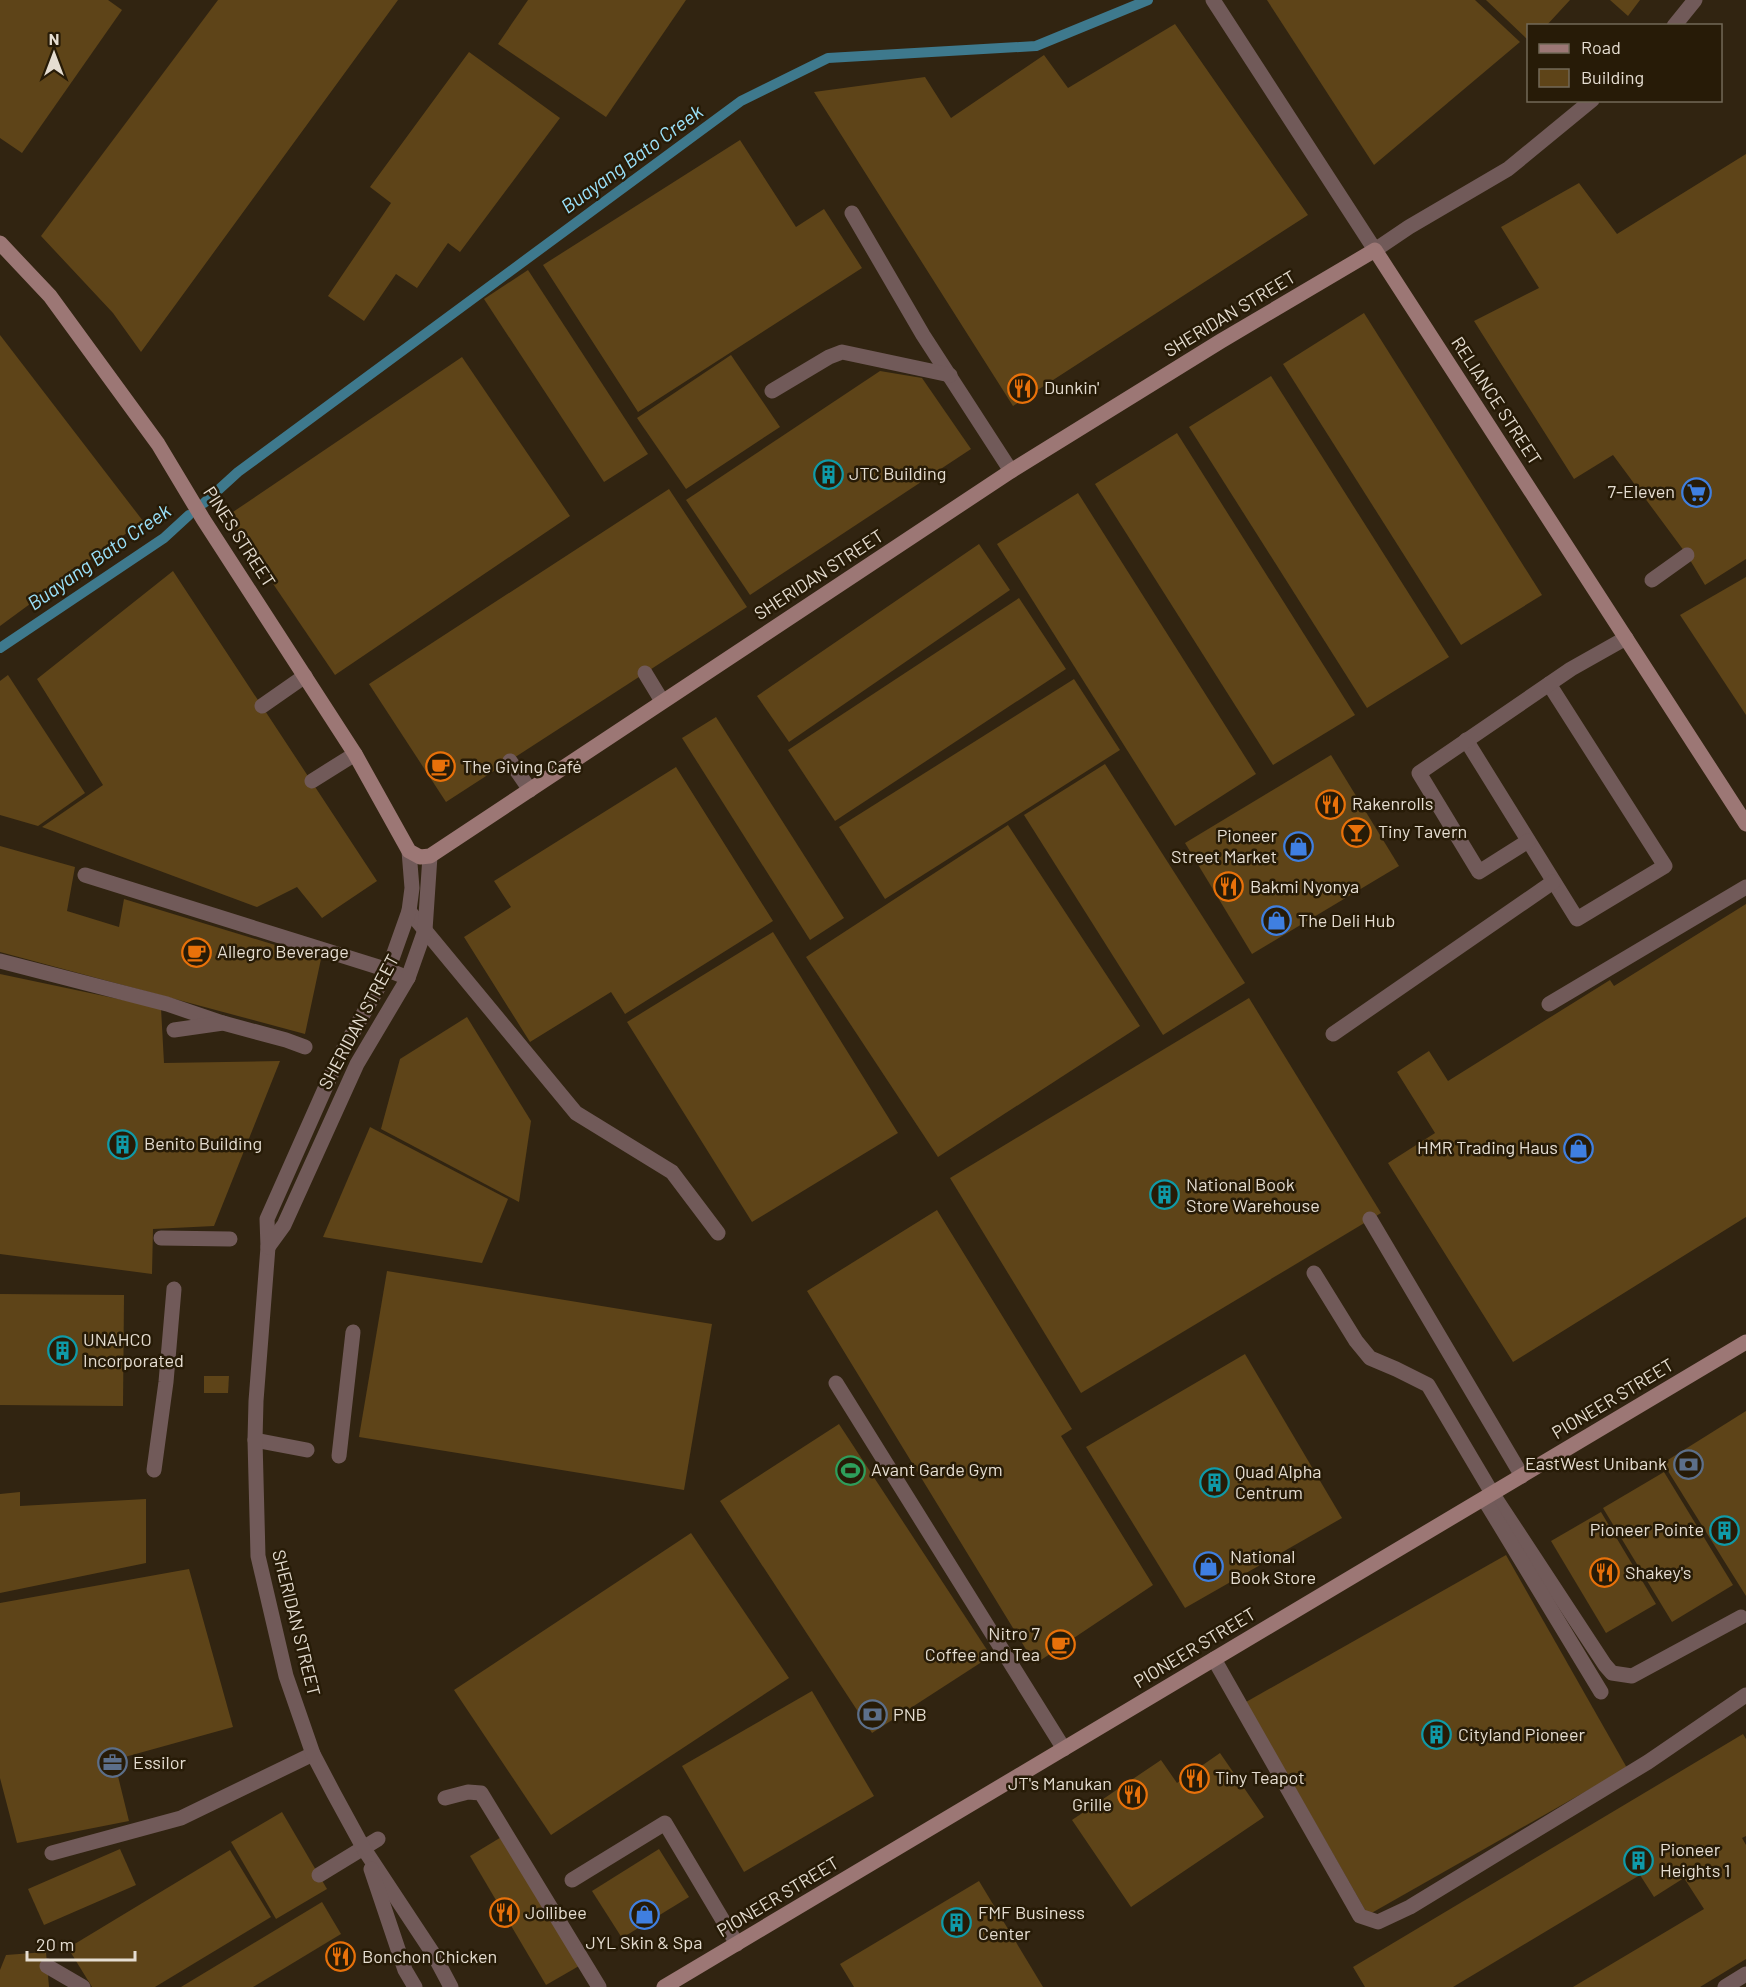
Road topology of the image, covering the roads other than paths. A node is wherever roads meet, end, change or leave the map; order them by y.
1 (1213, 0) edge
2 (1695, 0) edge
3 (1676, 24) edge
4 (1591, 102) edge
5 (852, 213) dead end
6 (0, 243) edge
7 (1376, 250) junction
8 (950, 375) junction
9 (772, 391) dead end
10 (1011, 471) junction
11 (1687, 555) dead end
12 (1652, 580) dead end
13 (1626, 638) junction
14 (645, 673) dead end
15 (305, 676) junction
16 (1549, 684) junction
17 (662, 701) junction
18 (261, 706) dead end
19 (1466, 740) junction
20 (355, 754) junction
21 (510, 761) dead end
22 (312, 782) dead end
23 (530, 790) junction
24 (1746, 824) edge
25 (1528, 841) junction
26 (409, 851) junction
27 (430, 856) junction
28 (85, 875) dead end
29 (1554, 882) junction
30 (1746, 887) edge
31 (409, 911) junction
32 (425, 930) junction
33 (0, 962) edge
34 (388, 970) junction
35 (408, 978) junction
36 (1549, 1004) dead end
37 (223, 1023) junction
38 (174, 1030) dead end
39 (1333, 1034) dead end
40 (305, 1047) dead end
41 (1370, 1219) dead end
42 (718, 1233) dead end
43 (161, 1238) dead end
44 (230, 1239) dead end
45 (268, 1247) junction
46 (1314, 1273) dead end
47 (174, 1289) dead end
48 (353, 1332) dead end
49 (1746, 1342) edge
50 (836, 1383) dead end
51 (255, 1440) junction
52 (308, 1450) dead end
53 (339, 1456) dead end
54 (154, 1470) dead end
55 (1521, 1476) junction
56 (1488, 1496) junction
57 (1741, 1617) dead end
58 (1214, 1659) junction
59 (1601, 1692) dead end
60 (1746, 1695) edge
61 (1064, 1749) junction
62 (313, 1754) junction
63 (445, 1798) dead end
64 (378, 1839) dead end
65 (364, 1849) junction
66 (51, 1853) dead end
67 (318, 1875) dead end
68 (572, 1881) dead end
69 (737, 1944) junction
70 (47, 1966) dead end
71 (1746, 1974) edge
72 (82, 1987) edge
73 (415, 1987) edge
74 (451, 1987) edge
75 (599, 1987) edge
76 (664, 1987) edge
77 (1725, 1987) edge

1 - 7 street, RELIANCE STREET
2 - 3 street
4 - 7 street, SHERIDAN STREET
5 - 8 street
6 - 15 main road, PINES STREET
7 - 10 main road, SHERIDAN STREET
7 - 13 main road, RELIANCE STREET
8 - 9 street
8 - 10 street
10 - 17 main road, SHERIDAN STREET
11 - 12 street
13 - 16 street
13 - 24 main road, RELIANCE STREET
14 - 17 street
15 - 18 street
15 - 20 main road, PINES STREET
16 - 19 street
16 - 29 street
17 - 23 main road, SHERIDAN STREET
19 - 25 street
19 - 25 street
20 - 22 street
20 - 26 main road, PINES STREET
21 - 23 street
23 - 27 main road, SHERIDAN STREET
25 - 29 street
26 - 27 main road
26 - 31 street, SHERIDAN STREET
27 - 32 street, SHERIDAN STREET
28 - 34 street
29 - 39 street
30 - 36 street
31 - 32 street
31 - 34 street, SHERIDAN STREET
32 - 35 street, SHERIDAN STREET
32 - 42 street
33 - 37 street
34 - 35 street
34 - 45 street, SHERIDAN STREET
35 - 45 street, SHERIDAN STREET
37 - 38 street
37 - 40 street
41 - 55 street
43 - 44 street
45 - 51 street, SHERIDAN STREET
46 - 56 street
47 - 54 street
48 - 53 street
49 - 55 main road, PIONEER STREET
50 - 61 street
51 - 52 street
51 - 62 street, SHERIDAN STREET
55 - 56 main road, PIONEER STREET
56 - 57 street
56 - 58 main road, PIONEER STREET
56 - 59 street
58 - 60 street
58 - 61 main road, PIONEER STREET
61 - 69 main road, PIONEER STREET
62 - 65 street, SHERIDAN STREET
62 - 66 street
63 - 75 street
64 - 65 street
65 - 67 street
65 - 73 street, SHERIDAN STREET
65 - 74 street, SHERIDAN STREET
68 - 69 street
69 - 76 main road, PIONEER STREET
70 - 72 street
71 - 77 street

